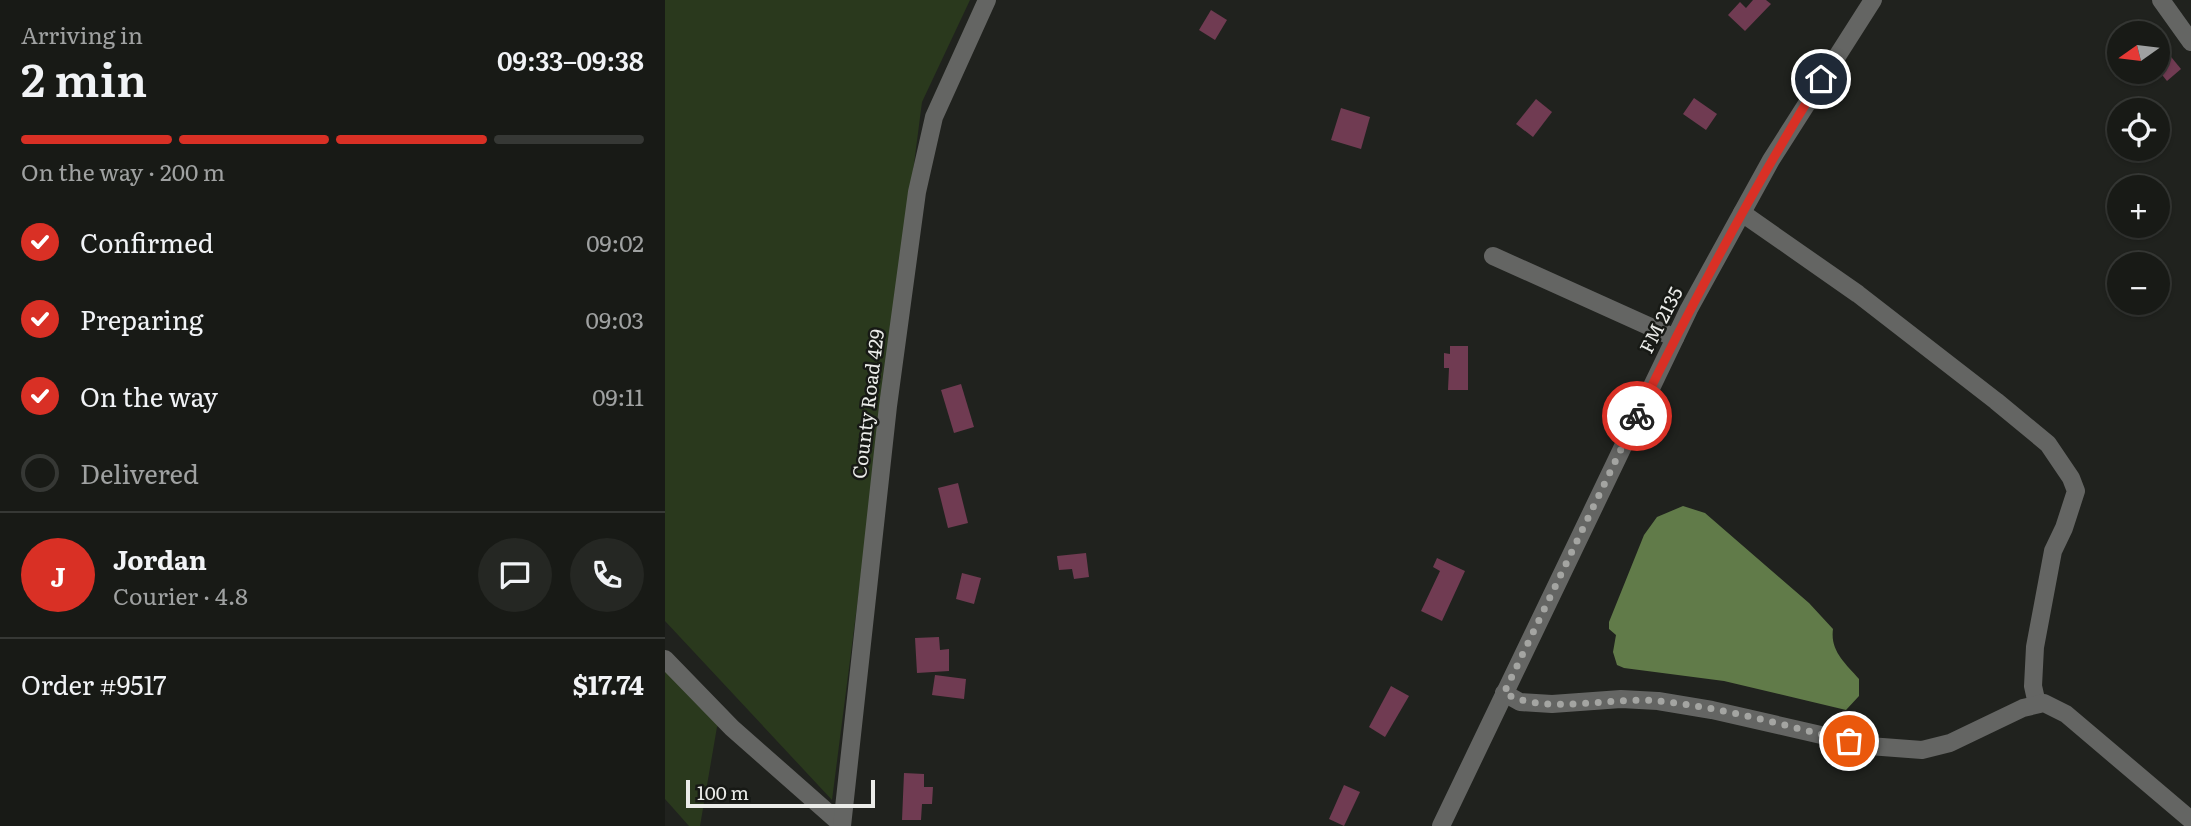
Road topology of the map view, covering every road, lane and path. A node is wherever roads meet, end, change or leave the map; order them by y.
1 (987, 0) edge
2 (1873, 0) edge
3 (2161, 0) edge
4 (2191, 42) edge
5 (1742, 213) junction
6 (1493, 256) dead end
7 (1675, 338) junction
8 (665, 659) edge
9 (1504, 693) junction
10 (2037, 705) junction
11 (2191, 820) edge
12 (842, 826) edge
13 (1441, 826) edge

1 - 12 street, County Road 429
2 - 5 street, FM 2135 / FM 2135
3 - 4 street
5 - 7 street, FM 2135 / FM 2135
5 - 10 street
6 - 7 street
7 - 9 street, FM 2135 / FM 2135
8 - 12 street
9 - 10 street
9 - 13 street, FM 2135 / FM 2135
10 - 11 street

